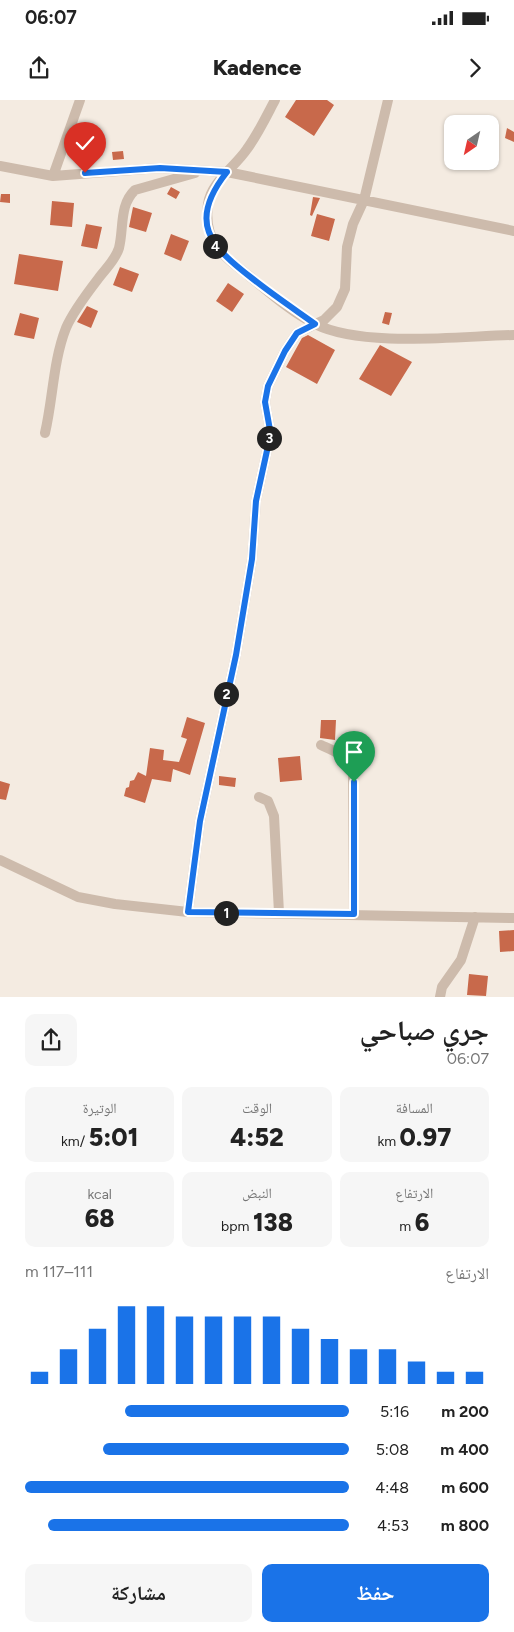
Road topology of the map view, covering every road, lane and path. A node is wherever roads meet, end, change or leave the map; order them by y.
1 (80, 100) edge
2 (275, 100) edge
3 (388, 100) edge
4 (0, 166) edge
5 (206, 170) junction
6 (227, 172) junction
7 (53, 176) junction
8 (364, 200) junction
9 (514, 231) edge
10 (315, 324) junction
11 (514, 335) edge
12 (45, 433) dead end
13 (321, 745) dead end
14 (259, 796) dead end
15 (0, 860) edge
16 (188, 912) junction
17 (279, 913) junction
18 (354, 914) junction
19 (474, 917) junction
20 (514, 918) edge
21 (440, 997) edge

1 - 7 street
2 - 6 street
3 - 8 street
4 - 7 street
5 - 6 street
5 - 7 street
5 - 12 street
6 - 8 street
6 - 10 street
8 - 9 street
8 - 10 street
10 - 11 street
10 - 16 street
13 - 18 street
14 - 17 street
15 - 16 street
16 - 17 street
17 - 18 street
18 - 19 street
19 - 20 street
19 - 21 street

